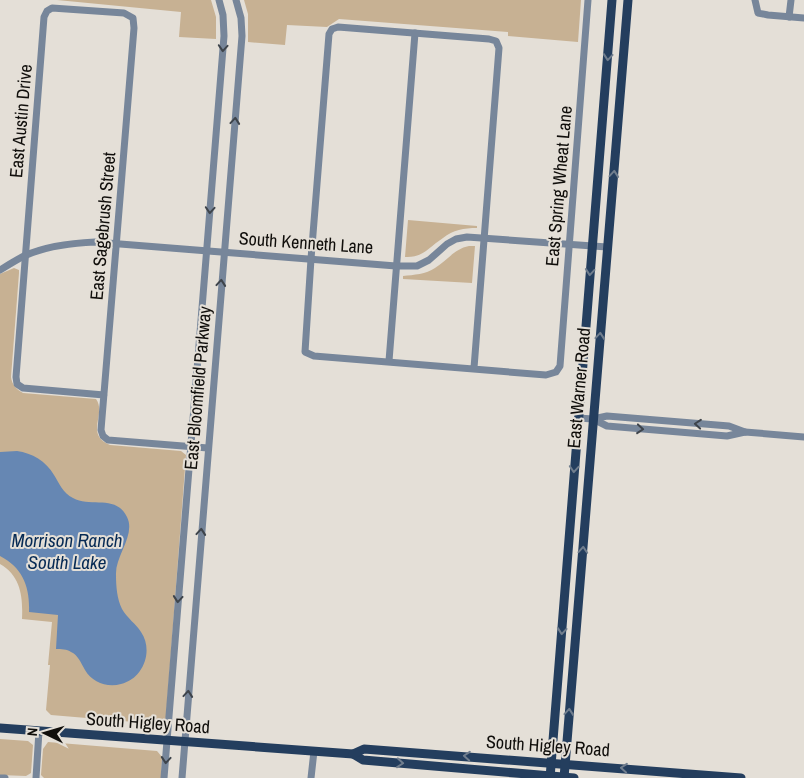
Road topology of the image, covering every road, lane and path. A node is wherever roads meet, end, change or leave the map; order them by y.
1 (219, 0) edge
2 (236, 0) edge
3 (588, 0) edge
4 (628, 0) edge
5 (755, 0) edge
6 (791, 0) edge
7 (612, 4) edge
8 (628, 10) junction
9 (47, 11) joint
10 (789, 17) junction
11 (804, 18) edge
12 (415, 33) junction
13 (483, 238) junction
14 (117, 243) junction
15 (569, 244) junction
16 (592, 246) junction
17 (607, 247) junction
18 (207, 251) junction
19 (224, 252) junction
20 (25, 256) junction
21 (311, 259) junction
22 (396, 266) junction
23 (0, 270) edge
24 (389, 362) junction
25 (474, 368) junction
26 (104, 395) junction
27 (578, 418) junction
28 (592, 419) junction
29 (804, 437) edge
30 (190, 447) junction
31 (208, 448) junction
32 (566, 576) junction
33 (581, 577) junction
34 (0, 728) edge
35 (39, 731) junction
36 (167, 741) junction
37 (185, 742) junction
38 (314, 751) junction
39 (353, 754) junction
40 (551, 762) junction
41 (564, 763) junction
42 (550, 777) edge
43 (1, 778) edge
44 (5, 778) edge
45 (36, 778) edge
46 (164, 778) edge
47 (182, 778) edge
48 (311, 778) edge
49 (564, 778) edge
50 (574, 778) edge
51 (741, 778) edge

1 -> 18 street, East Bloomfield Parkway
19 -> 2 street, East Bloomfield Parkway
3 - 15 street, East Spring Wheat Lane
4 - 8 main road, East Warner Road
5 - 10 street
6 - 10 street
7 - 8 main road
7 -> 16 main road, East Warner Road
17 -> 8 main road, East Warner Road
9 - 14 street, East Sagebrush Street
9 - 20 street, East Austin Drive
10 - 11 street
12 - 13 street
12 - 21 street
12 - 22 street
13 - 15 street, South Kenneth Lane
13 - 22 street, South Kenneth Lane
13 - 25 street
14 - 18 street, South Kenneth Lane
14 - 20 street, South Kenneth Lane
14 - 26 street, East Sagebrush Street
15 - 16 street, South Kenneth Lane
15 - 25 street, East Spring Wheat Lane
16 - 17 street, South Kenneth Lane
16 -> 27 main road, East Warner Road
28 -> 17 main road, East Warner Road
18 - 19 street, South Kenneth Lane
18 - 30 street, East Bloomfield Parkway
19 - 21 street, South Kenneth Lane
31 -> 19 street, East Bloomfield Parkway
20 - 23 street, South Kenneth Lane
20 - 26 street, East Austin Drive
21 - 22 street, South Kenneth Lane
21 - 24 street
22 - 24 street
24 - 25 street
26 - 30 street, East Sagebrush Street
27 - 28 street
27 -> 32 main road, East Warner Road
28 - 29 street
33 -> 28 main road, East Warner Road
30 - 31 street
30 -> 36 street, East Bloomfield Parkway
37 -> 31 street, East Bloomfield Parkway
32 - 33 main road
32 -> 40 main road, East Warner Road
41 -> 33 main road, East Warner Road
34 - 35 main road, South Higley Road
35 - 36 main road, South Higley Road
35 - 45 street
36 - 37 main road, South Higley Road
36 -> 46 street, East Bloomfield Parkway
37 - 38 main road, South Higley Road
37 - 47 street, East Bloomfield Parkway
38 - 39 main road, South Higley Road
38 - 48 street
40 -> 39 main road, South Higley Road
39 -> 42 main road, South Higley Road
40 - 41 main road, South Higley Road
40 - 42 main road, East Warner Road
41 - 49 main road, East Warner Road
51 -> 41 main road, South Higley Road
42 - 49 main road, South Higley Road
43 - 44 street
49 - 50 main road, South Higley Road

